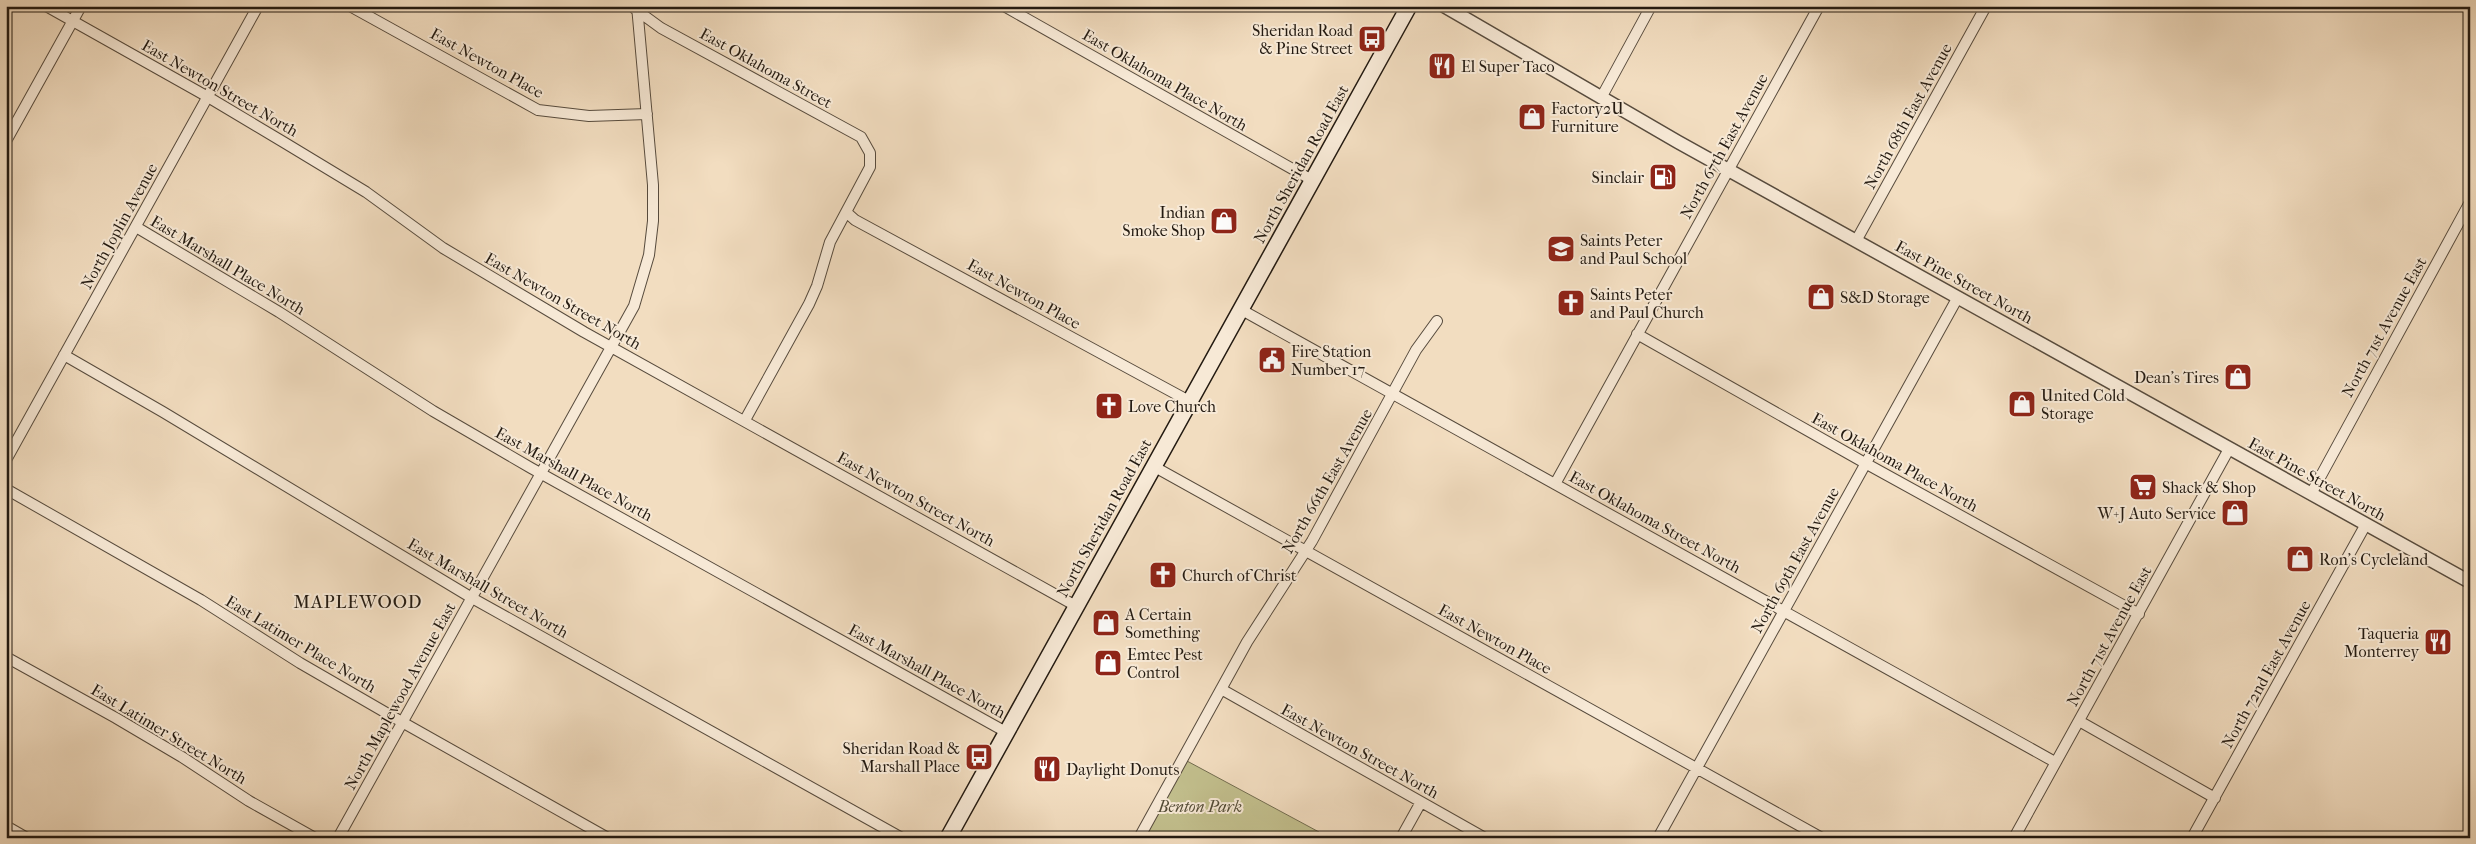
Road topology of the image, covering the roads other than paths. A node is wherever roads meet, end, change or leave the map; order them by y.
1 (46, 6) edge
2 (81, 6) edge
3 (258, 6) edge
4 (350, 6) edge
5 (1004, 6) edge
6 (1409, 6) edge
7 (1444, 6) edge
8 (1651, 6) edge
9 (1819, 6) edge
10 (1986, 6) edge
11 (635, 8) edge
12 (73, 21) junction
13 (208, 96) junction
14 (1601, 98) junction
15 (647, 114) junction
16 (6, 141) edge
17 (1728, 169) junction
18 (1312, 180) junction
19 (2470, 202) edge
20 (846, 212) junction
21 (136, 227) junction
22 (1856, 241) junction
23 (1958, 297) junction
24 (1240, 309) junction
25 (1437, 321) dead end
26 (1637, 334) junction
27 (612, 348) junction
28 (64, 355) junction
29 (1393, 394) junction
30 (1189, 401) junction
31 (745, 420) junction
32 (2230, 449) junction
33 (6, 460) edge
34 (1865, 463) junction
35 (1153, 466) junction
36 (541, 474) junction
37 (1555, 484) junction
38 (6, 488) edge
39 (2311, 494) junction
40 (2366, 524) junction
41 (1305, 551) junction
42 (2470, 582) edge
43 (472, 598) junction
44 (1076, 606) junction
45 (1784, 611) junction
46 (2139, 614) junction
47 (6, 657) edge
48 (1220, 689) junction
49 (2079, 721) junction
50 (402, 722) junction
51 (1006, 732) junction
52 (2055, 762) junction
53 (1696, 768) junction
54 (2215, 798) junction
55 (1421, 802) junction
56 (6, 826) edge
57 (27, 838) edge
58 (316, 838) edge
59 (338, 838) edge
60 (608, 838) edge
61 (902, 838) edge
62 (948, 838) edge
63 (1139, 838) edge
64 (1401, 838) edge
65 (1485, 838) edge
66 (1658, 838) edge
67 (1822, 838) edge
68 (2014, 838) edge
69 (2192, 838) edge

1 - 12 street, East Newton Street North
2 - 12 street
3 - 13 street, North Joplin Avenue
4 - 15 street, East Newton Place
5 - 18 street, East Oklahoma Place North
6 - 18 main road, North Sheridan Road East
7 - 14 street, East Pine Street North
8 - 14 street
9 - 17 street, North 67th East Avenue
10 - 22 street, North 68th East Avenue
11 - 15 street, North Maplewood Avenue East
11 - 20 street, East Oklahoma Street
12 - 13 street, East Newton Street North
12 - 16 street
13 - 21 street, North Joplin Avenue
13 - 27 street, East Newton Street North
14 - 17 street, East Pine Street North
15 - 27 street, North Maplewood Avenue East
17 - 22 street, East Pine Street North
17 - 26 street, North 67th East Avenue
18 - 24 main road, North Sheridan Road East
19 - 39 street, North 71st Avenue East
20 - 30 street, East Newton Place
20 - 31 street
21 - 28 street, North Joplin Avenue
21 - 36 street, East Marshall Place North
22 - 23 street, East Pine Street North
23 - 32 street, East Pine Street North
23 - 34 street, North 69th East Avenue
24 - 29 street, East Oklahoma Street North
24 - 30 main road, North Sheridan Road East
25 - 29 street, North 66th East Avenue
26 - 34 street, East Oklahoma Place North
26 - 37 street, North 67th East Avenue
27 - 31 street, East Newton Street North
27 - 36 street, North Maplewood Avenue East
28 - 33 street, North Joplin Avenue
28 - 43 street, East Marshall Street North
29 - 37 street, East Oklahoma Street North
29 - 41 street, North 66th East Avenue
30 - 35 main road, North Sheridan Road East
31 - 44 street, East Newton Street North
32 - 39 street, East Pine Street North
32 - 46 street, North 71st Avenue East
34 - 45 street, North 69th East Avenue
34 - 46 street, East Oklahoma Place North
35 - 41 street, East Newton Place
35 - 44 main road, North Sheridan Road East
36 - 43 street, North Maplewood Avenue East
36 - 51 street, East Marshall Place North
37 - 45 street, East Oklahoma Street North
38 - 50 street, East Latimer Place North
39 - 40 street, East Pine Street North
40 - 42 street, East Pine Street North
40 - 54 street, North 72nd East Avenue
41 - 48 street, North 66th East Avenue
41 - 53 street, East Newton Place
43 - 50 street, North Maplewood Avenue East
43 - 61 street, East Marshall Street North
44 - 51 main road, North Sheridan Road East
45 - 52 street, East Oklahoma Street North
45 - 53 street, North 69th East Avenue
46 - 49 street, North 71st Avenue East
47 - 58 street, East Latimer Street North
48 - 55 street, East Newton Street North
48 - 63 street, North 66th East Avenue
49 - 52 street, North 71st Avenue East
49 - 54 street
50 - 59 street, North Maplewood Avenue East
50 - 60 street, East Latimer Place North
51 - 62 main road, North Sheridan Road East
52 - 68 street, North 71st Avenue East
53 - 66 street, North 69th East Avenue
53 - 67 street, East Newton Place
54 - 69 street, North 72nd East Avenue
55 - 64 street
55 - 65 street, East Newton Street North
56 - 57 street

